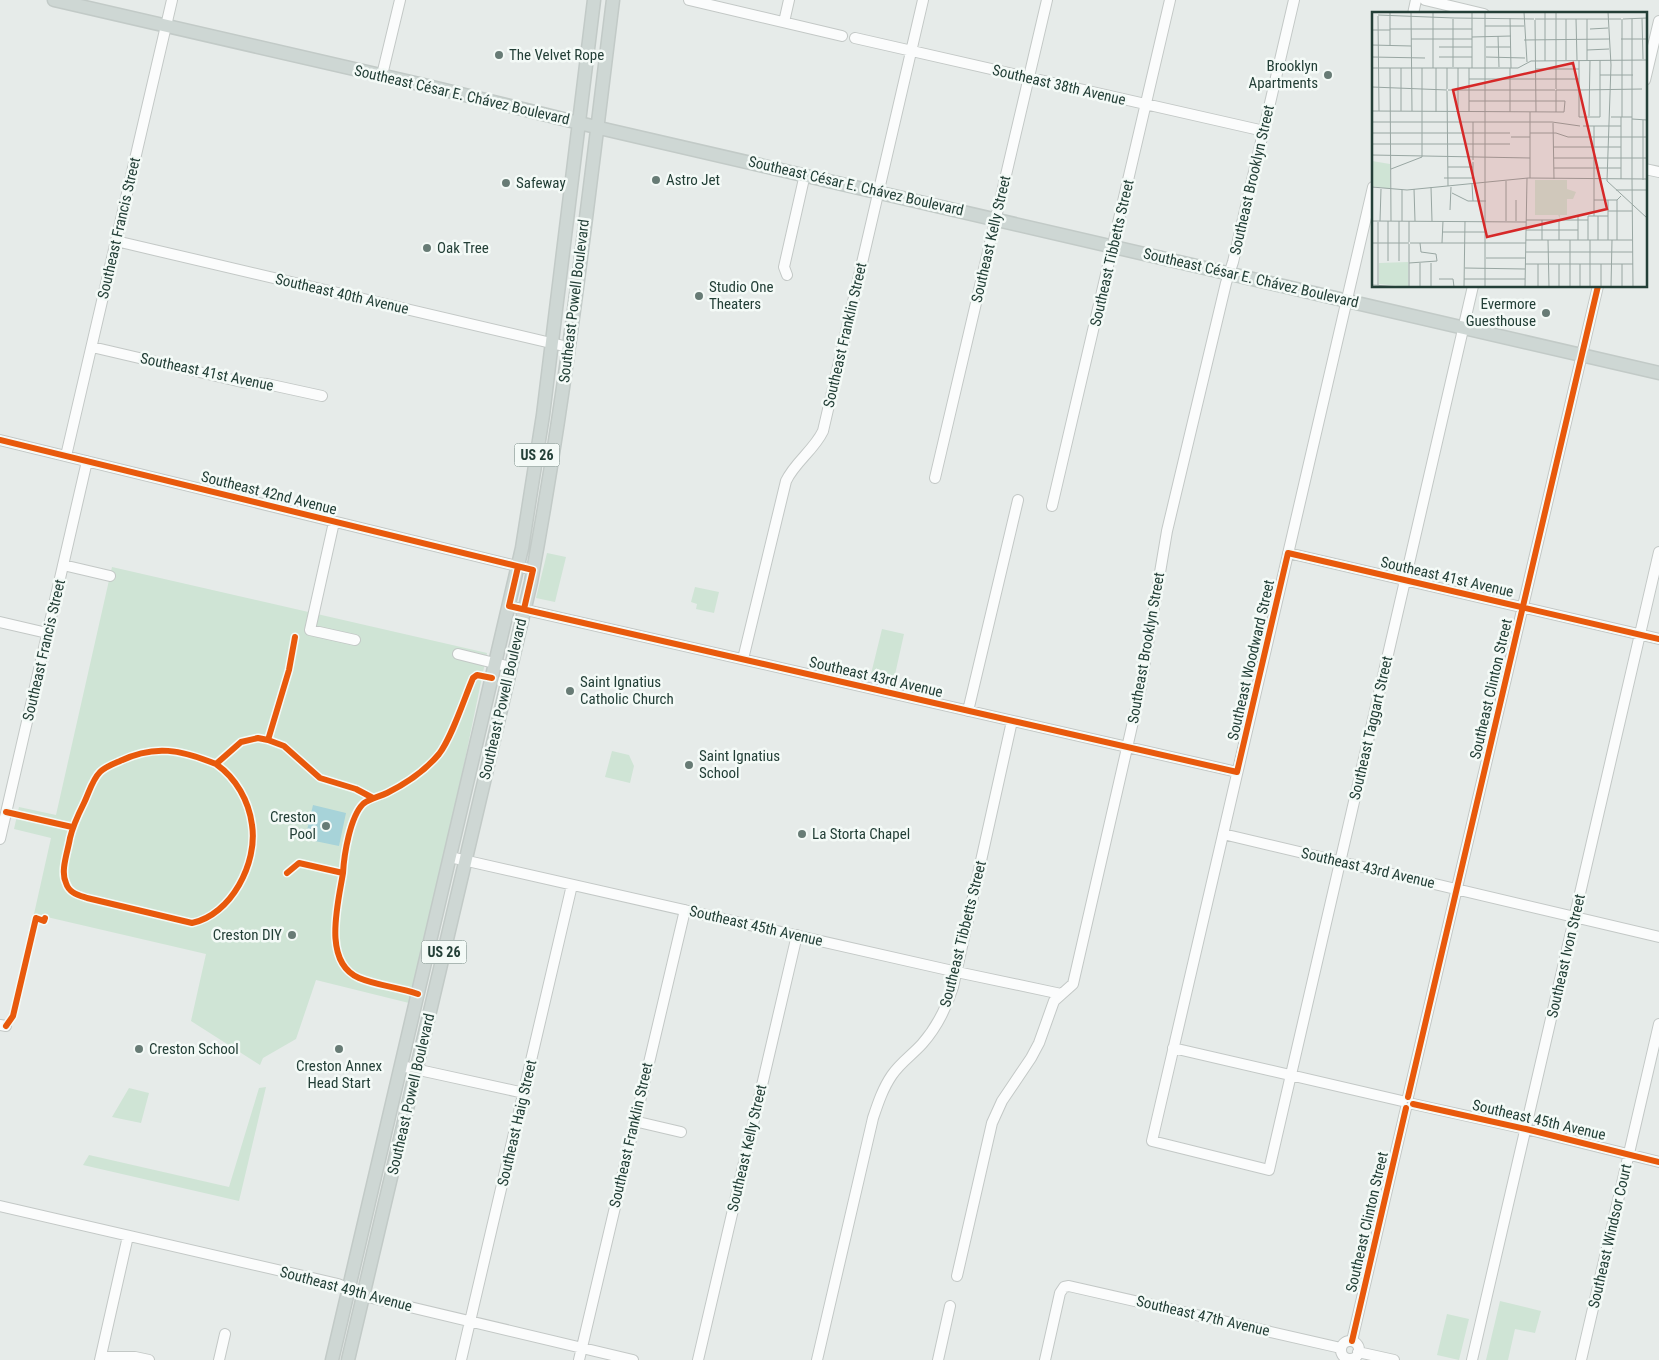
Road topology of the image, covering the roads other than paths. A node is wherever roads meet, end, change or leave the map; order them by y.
1 (54, 0) edge
2 (172, 0) edge
3 (400, 0) edge
4 (594, 0) edge
5 (613, 0) edge
6 (689, 0) edge
7 (789, 0) edge
8 (923, 0) edge
9 (1046, 0) edge
10 (1170, 0) edge
11 (1294, 0) edge
12 (1425, 0) edge
13 (1476, 12) edge
14 (1659, 20) edge
15 (784, 22) junction
16 (166, 26) junction
17 (842, 36) dead end
18 (855, 38) dead end
19 (911, 51) junction
20 (1652, 53) edge
21 (382, 75) junction
22 (1646, 76) edge
23 (1028, 78) junction
24 (1147, 104) junction
25 (579, 122) junction
26 (597, 127) junction
27 (1264, 131) junction
28 (1646, 169) edge
29 (1659, 172) edge
30 (805, 174) junction
31 (878, 191) junction
32 (1372, 191) edge
33 (995, 218) junction
34 (116, 241) junction
35 (1113, 246) junction
36 (1229, 273) junction
37 (787, 274) dead end
38 (1473, 288) edge
39 (1598, 288) edge
40 (1346, 300) junction
41 (1464, 327) junction
42 (552, 343) junction
43 (92, 347) junction
44 (568, 347) junction
45 (1582, 355) junction
46 (1659, 373) edge
47 (322, 396) dead end
48 (0, 440) edge
49 (66, 456) junction
50 (87, 461) junction
51 (935, 478) dead end
52 (1018, 500) dead end
53 (1052, 506) dead end
54 (334, 522) junction
55 (1659, 552) edge
56 (1288, 553) junction
57 (63, 565) junction
58 (518, 567) junction
59 (533, 570) junction
60 (110, 576) dead end
61 (1405, 580) junction
62 (509, 606) junction
63 (1523, 608) junction
64 (524, 609) junction
65 (0, 622) edge
66 (47, 633) junction
67 (1640, 634) junction
68 (1659, 639) edge
69 (354, 640) dead end
70 (458, 654) dead end
71 (743, 659) junction
72 (495, 663) junction
73 (510, 667) junction
74 (968, 711) junction
75 (1012, 721) junction
76 (1128, 747) junction
77 (1237, 772) junction
78 (3, 812) edge
79 (1223, 834) junction
80 (0, 839) edge
81 (450, 857) junction
82 (465, 861) junction
83 (1340, 862) junction
84 (572, 886) junction
85 (1458, 889) junction
86 (685, 910) junction
87 (1575, 916) junction
88 (797, 935) junction
89 (1659, 937) edge
90 (957, 972) junction
91 (1061, 994) junction
92 (1659, 1024) edge
93 (1174, 1048) junction
94 (401, 1066) junction
95 (417, 1069) junction
96 (1291, 1075) junction
97 (524, 1093) junction
98 (1407, 1103) junction
99 (634, 1121) junction
100 (1526, 1129) junction
101 (681, 1132) dead end
102 (1628, 1154) junction
103 (1659, 1162) edge
104 (1269, 1170) joint
105 (0, 1206) edge
106 (128, 1236) junction
107 (957, 1276) dead end
108 (349, 1288) junction
109 (364, 1295) junction
110 (950, 1306) dead end
111 (470, 1320) junction
112 (225, 1334) dead end
113 (1352, 1341) junction
114 (582, 1348) junction
115 (1342, 1348) junction
116 (1358, 1352) junction
117 (100, 1358) edge
118 (1348, 1359) edge
119 (149, 1360) edge
120 (219, 1360) edge
121 (332, 1360) edge
122 (348, 1360) edge
123 (461, 1360) edge
124 (579, 1360) edge
125 (633, 1360) edge
126 (698, 1360) edge
127 (817, 1360) edge
128 (938, 1360) edge
129 (1045, 1360) edge
130 (1394, 1360) edge
131 (1472, 1360) edge
132 (1581, 1360) edge

1 - 16 main road, Southeast César E. Chávez Boulevard
2 - 16 street, Southeast Francis Street
3 - 21 street
4 - 25 main road, Southeast Powell Boulevard / US 26
5 - 26 main road, Southeast Powell Boulevard / US 26
6 - 15 street
7 - 15 street
8 - 19 street, Southeast Franklin Street
9 - 23 street, Southeast Kelly Street
10 - 24 street, Southeast Tibbetts Street
11 - 27 street, Southeast Brooklyn Street
12 - 13 street
14 - 20 street
15 - 17 street
16 - 21 main road, Southeast César E. Chávez Boulevard
16 - 34 street, Southeast Francis Street
18 - 19 street, Southeast 38th Avenue
19 - 23 street, Southeast 38th Avenue
19 - 31 street, Southeast Franklin Street
20 - 22 street
21 - 25 main road, Southeast César E. Chávez Boulevard
23 - 24 street, Southeast 38th Avenue
23 - 33 street, Southeast Kelly Street
24 - 27 street, Southeast 38th Avenue
24 - 35 street, Southeast Tibbetts Street
25 - 26 main road, Southeast César E. Chávez Boulevard
25 - 42 main road, Southeast Powell Boulevard / US 26
26 - 30 main road, Southeast César E. Chávez Boulevard
26 - 44 main road, Southeast Powell Boulevard / US 26
27 - 36 street, Southeast Brooklyn Street
28 - 29 street
30 - 31 main road, Southeast César E. Chávez Boulevard
30 - 37 street
31 - 33 main road, Southeast César E. Chávez Boulevard
31 - 71 street, Southeast Franklin Street
32 - 40 street, Southeast Woodward Street
33 - 35 main road, Southeast César E. Chávez Boulevard
33 - 51 street, Southeast Kelly Street
34 - 42 street, Southeast 40th Avenue
34 - 43 street, Southeast Francis Street
35 - 36 main road, Southeast César E. Chávez Boulevard
35 - 53 street, Southeast Tibbetts Street
36 - 40 main road, Southeast César E. Chávez Boulevard
36 - 76 street, Southeast Brooklyn Street
38 - 41 street, Southeast Taggart Street
39 - 45 street, Southeast Clinton Street
40 - 41 main road, Southeast César E. Chávez Boulevard
40 - 56 street, Southeast Woodward Street
41 - 45 main road, Southeast César E. Chávez Boulevard
41 - 61 street, Southeast Taggart Street
42 - 44 street, Southeast 40th Avenue
42 - 58 main road, Southeast Powell Boulevard / US 26
43 - 47 street, Southeast 41st Avenue
43 - 49 street, Southeast Francis Street
44 - 59 main road, Southeast Powell Boulevard / US 26
45 - 46 main road, Southeast César E. Chávez Boulevard
45 - 63 street, Southeast Clinton Street
48 - 49 street, Southeast 42nd Avenue
49 - 50 street, Southeast 42nd Avenue
50 - 54 street, Southeast 42nd Avenue
50 - 57 street, Southeast Francis Street
52 - 74 street
54 - 58 street, Southeast 42nd Avenue
54 - 69 street
55 - 67 street, Southeast Ivon Street
56 - 61 street, Southeast 41st Avenue
56 - 77 street, Southeast Woodward Street
57 - 60 street
57 - 66 street, Southeast Francis Street
58 - 59 street, Southeast 42nd Avenue
58 - 62 main road, Southeast Powell Boulevard / US 26
59 - 64 main road, Southeast Powell Boulevard / US 26
61 - 63 street, Southeast 41st Avenue
61 - 83 street, Southeast Taggart Street
62 - 64 street, Southeast 43rd Avenue
62 - 72 main road, Southeast Powell Boulevard / US 26
63 - 67 street, Southeast 41st Avenue
63 - 85 street, Southeast Clinton Street
64 - 71 street, Southeast 43rd Avenue
64 - 73 main road, Southeast Powell Boulevard / US 26
65 - 66 street
66 - 78 street, Southeast Francis Street
67 - 68 street, Southeast 41st Avenue
67 - 87 street, Southeast Ivon Street
70 - 72 street
71 - 74 street, Southeast 43rd Avenue
72 - 73 street
72 - 81 main road, Southeast Powell Boulevard / US 26
73 - 82 main road, Southeast Powell Boulevard / US 26
74 - 75 street, Southeast 43rd Avenue
75 - 76 street, Southeast 43rd Avenue
75 - 90 street, Southeast Tibbetts Street
76 - 77 street, Southeast 43rd Avenue
76 - 91 street, Southeast Brooklyn Street
77 - 79 street, Southeast Woodward Street
78 - 80 street, Southeast Francis Street
79 - 83 street, Southeast 43rd Avenue
79 - 93 street, Southeast Woodward Street
81 - 82 street, Southeast 45th Avenue
81 - 94 main road, Southeast Powell Boulevard / US 26
82 - 84 street, Southeast 45th Avenue
82 - 95 main road, Southeast Powell Boulevard / US 26
83 - 85 street, Southeast 43rd Avenue
83 - 96 street, Southeast Taggart Street
84 - 86 street, Southeast 45th Avenue
84 - 97 street, Southeast Haig Street
85 - 87 street, Southeast 43rd Avenue
85 - 98 street, Southeast Clinton Street
86 - 88 street, Southeast 45th Avenue
86 - 99 street, Southeast Franklin Street
87 - 89 street, Southeast 43rd Avenue
87 - 100 street, Southeast Ivon Street
88 - 90 street, Southeast 45th Avenue
88 - 126 street, Southeast Kelly Street
90 - 91 street, Southeast 45th Avenue
90 - 127 street, Southeast Tibbetts Street
91 - 107 street, Southeast Brooklyn Street
92 - 102 street, Southeast Windsor Court
93 - 96 street, Southeast 45th Avenue
93 - 104 street, Southeast Woodward Street
94 - 95 street
94 - 108 main road, Southeast Powell Boulevard / US 26
95 - 97 street
95 - 109 main road, Southeast Powell Boulevard / US 26
96 - 98 street, Southeast 45th Avenue
96 - 104 street, Southeast Taggart Street
97 - 111 street, Southeast Haig Street
98 - 100 street, Southeast 45th Avenue
98 - 113 street, Southeast Clinton Street
99 - 101 street
99 - 114 street, Southeast Franklin Street
100 - 102 street, Southeast 45th Avenue
100 - 131 street, Southeast Ivon Street
102 - 103 street, Southeast 45th Avenue
102 - 132 street, Southeast Windsor Court
105 - 106 street, Southeast 49th Avenue
106 - 108 street, Southeast 49th Avenue
106 - 117 street
108 - 109 street, Southeast 49th Avenue
108 - 121 main road, Southeast Powell Boulevard / US 26
109 - 111 street, Southeast 49th Avenue
109 - 122 main road, Southeast Powell Boulevard / US 26
110 - 128 street
111 - 114 street, Southeast 49th Avenue
111 - 123 street, Southeast Haig Street
112 - 120 street
113 - 115 street
113 - 116 street
114 - 124 street, Southeast Franklin Street
114 - 125 street, Southeast 49th Avenue
115 - 118 street
115 - 129 street, Southeast 47th Avenue
116 - 118 street
116 - 130 street
117 - 119 street

